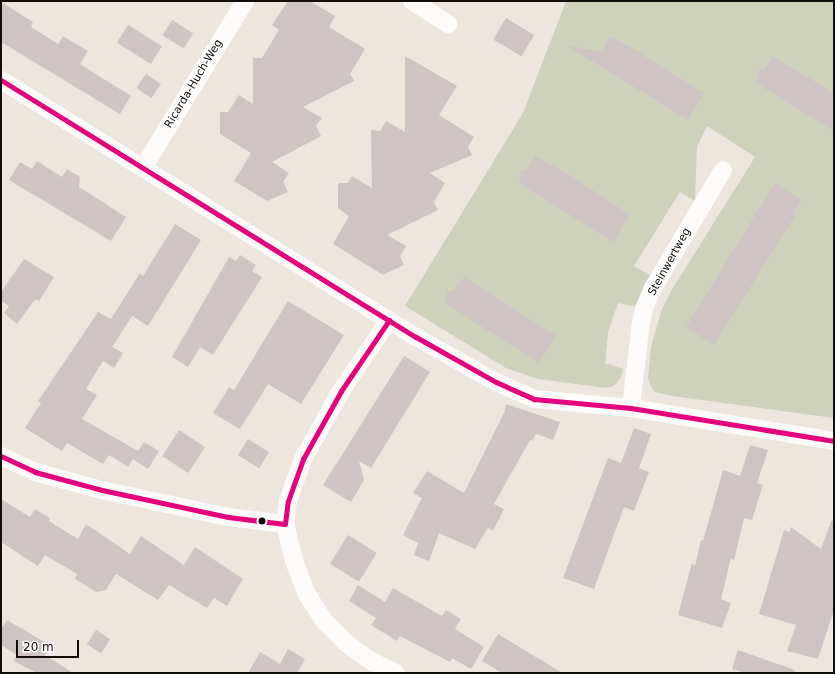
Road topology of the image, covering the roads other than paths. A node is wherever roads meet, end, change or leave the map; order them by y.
1 (245, 1) edge
2 (412, 1) edge
3 (448, 24) dead end
4 (1, 80) edge
5 (143, 168) junction
6 (723, 170) dead end
7 (389, 320) junction
8 (631, 408) junction
9 (834, 441) edge
10 (1, 456) edge
11 (285, 524) junction
12 (396, 673) edge

1 - 5 street, Ricarda-Huch-Weg
2 - 3 street
4 - 5 street
5 - 7 street
6 - 8 street, Steinwertweg
7 - 8 street
7 - 11 street
8 - 9 street
10 - 11 street
11 - 12 street

